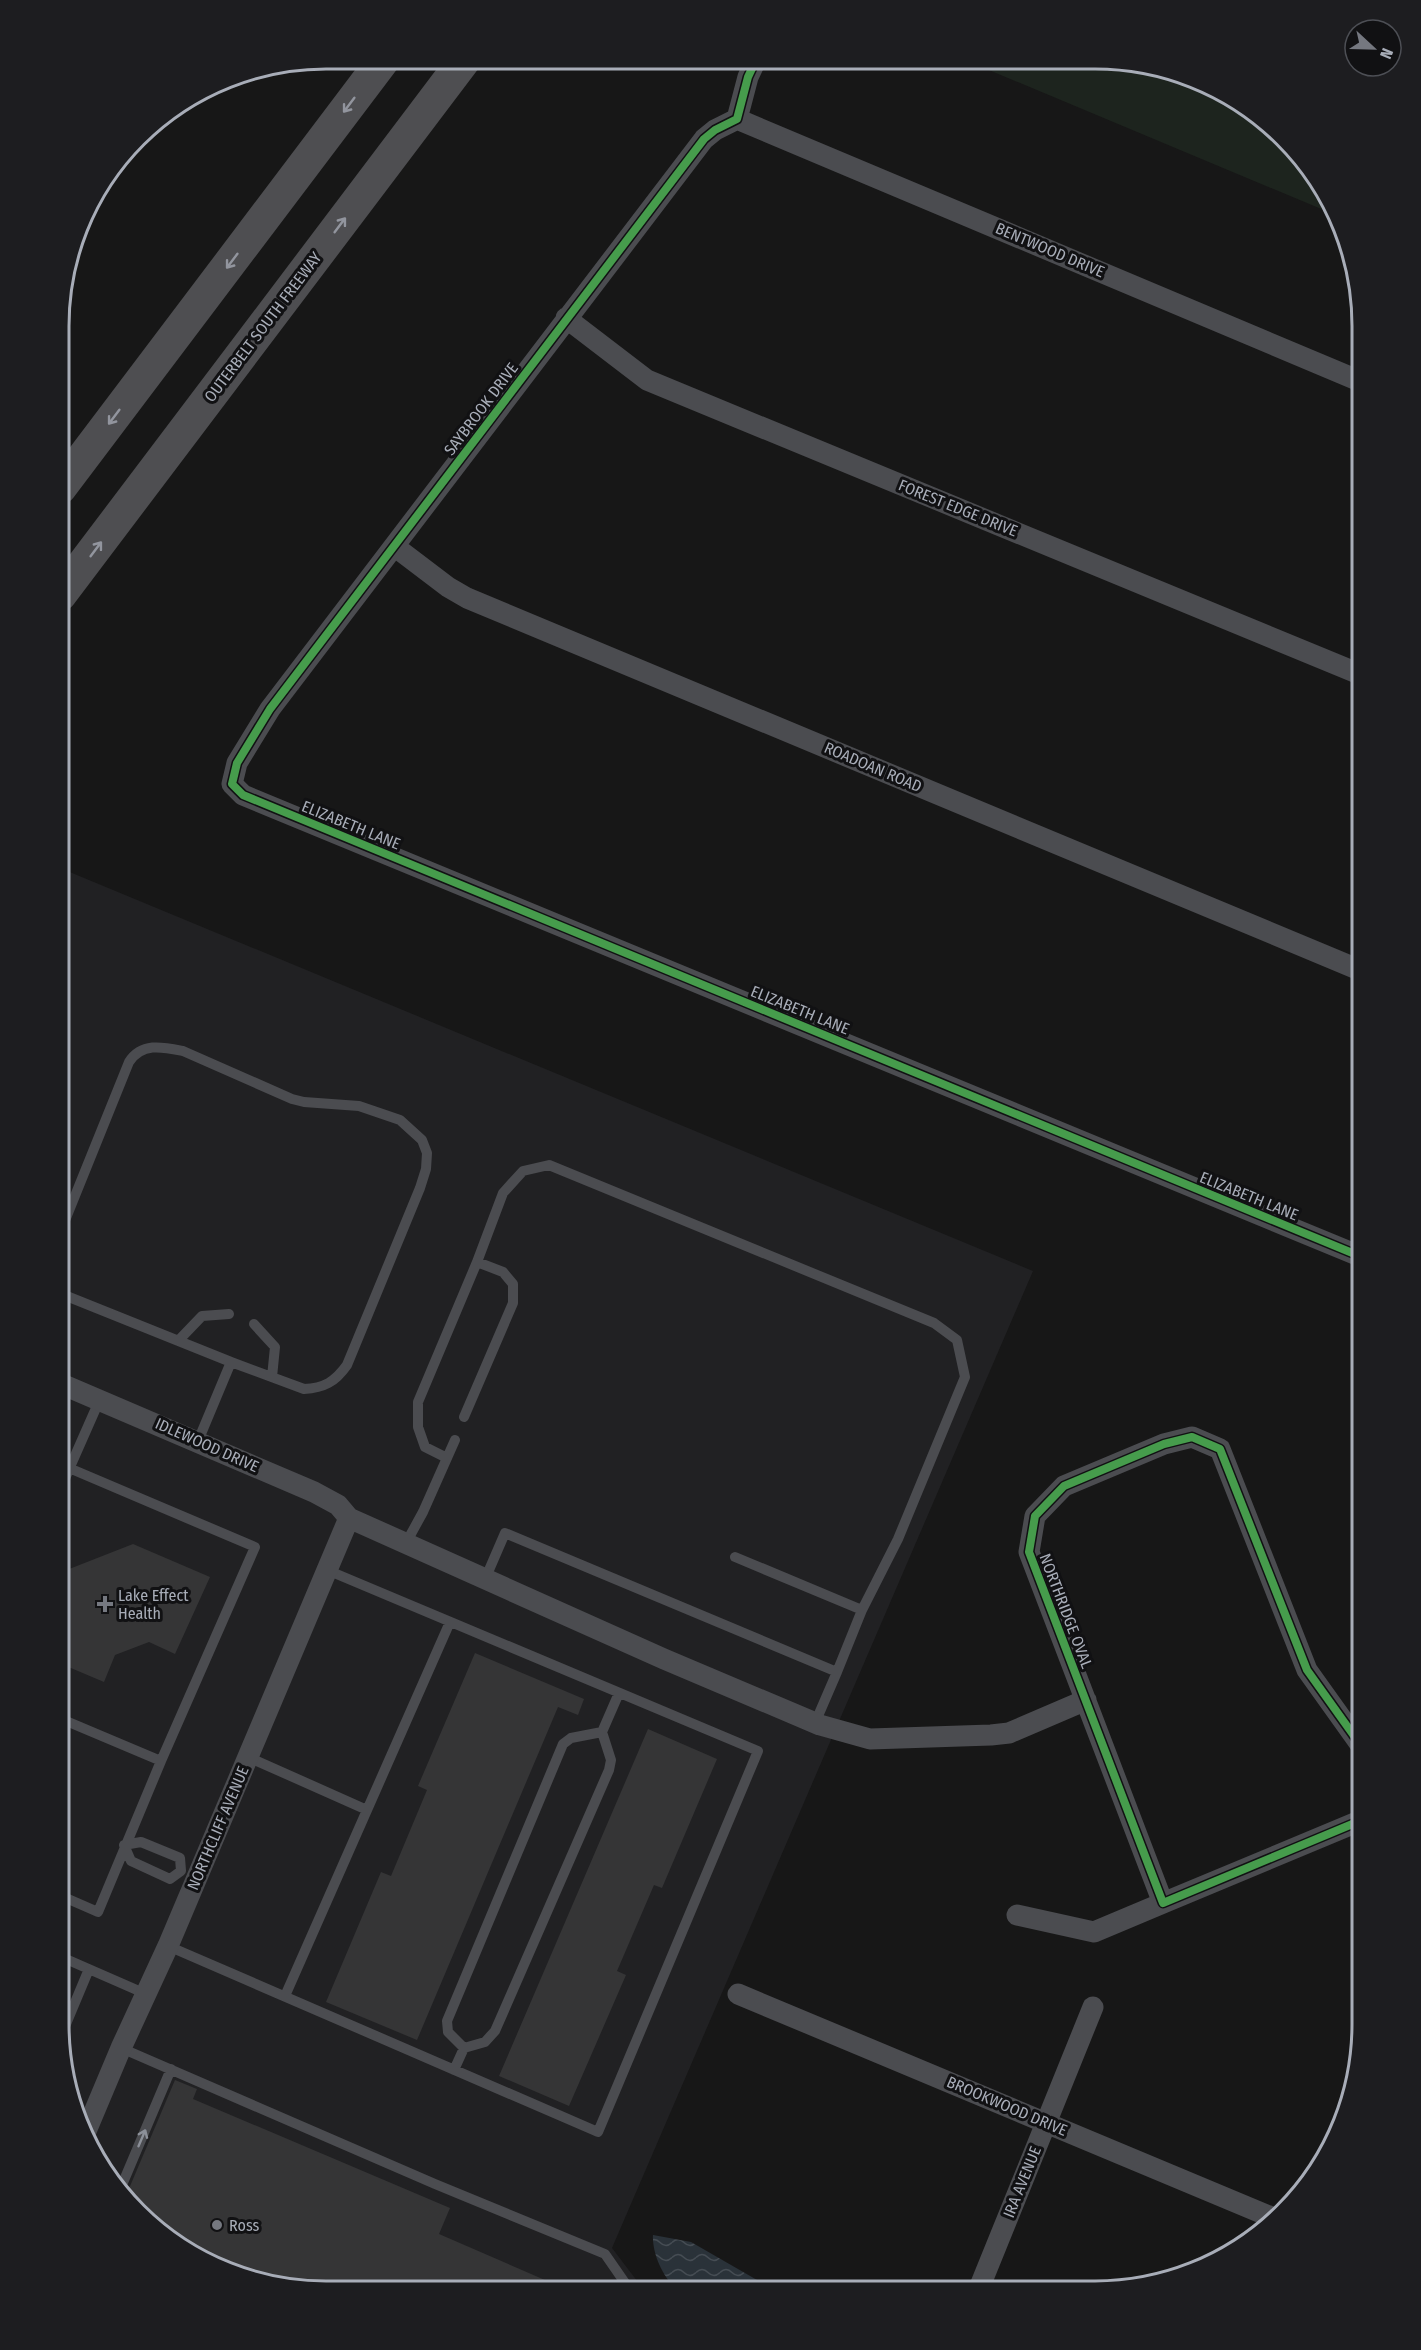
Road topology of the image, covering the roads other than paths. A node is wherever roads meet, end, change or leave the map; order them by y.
1 (376, 69) edge
2 (457, 69) edge
3 (752, 69) edge
4 (737, 119) junction
5 (566, 318) junction
6 (1352, 378) edge
7 (69, 476) edge
8 (394, 546) junction
9 (69, 583) edge
10 (1352, 671) edge
11 (232, 784) joint
12 (1352, 966) edge
13 (69, 1211) edge
14 (1352, 1253) edge
15 (477, 1262) junction
16 (69, 1297) edge
17 (229, 1314) dead end
18 (254, 1324) dead end
19 (178, 1341) junction
20 (231, 1362) junction
21 (272, 1377) junction
22 (69, 1387) edge
23 (99, 1399) junction
24 (464, 1417) dead end
25 (454, 1440) dead end
26 (198, 1441) junction
27 (447, 1458) junction
28 (69, 1468) joint
29 (349, 1518) junction
30 (406, 1543) junction
31 (735, 1557) dead end
32 (327, 1570) junction
33 (486, 1577) junction
34 (862, 1610) junction
35 (450, 1622) junction
36 (837, 1672) junction
37 (619, 1693) junction
38 (1086, 1700) junction
39 (69, 1722) edge
40 (815, 1723) junction
41 (1352, 1729) edge
42 (602, 1731) junction
43 (248, 1757) junction
44 (161, 1761) junction
45 (367, 1810) junction
46 (1352, 1824) edge
47 (124, 1845) junction
48 (189, 1874) junction
49 (69, 1899) edge
50 (1163, 1903) junction
51 (1017, 1915) dead end
52 (168, 1946) junction
53 (69, 1960) edge
54 (89, 1969) junction
55 (146, 1994) junction
56 (738, 1994) dead end
57 (285, 1996) junction
58 (1093, 2007) dead end
59 (69, 2017) edge
60 (121, 2048) junction
61 (464, 2048) junction
62 (171, 2069) junction
63 (454, 2070) junction
64 (1046, 2122) junction
65 (89, 2124) edge
66 (123, 2182) edge
67 (1263, 2219) edge
68 (624, 2281) edge
69 (982, 2281) edge

1 -> 7 highway
9 -> 2 highway, OUTERBELT SOUTH FREEWAY
3 - 4 street
4 - 5 street, SAYBROOK DRIVE
4 - 6 street, BENTWOOD DRIVE
5 - 8 street, SAYBROOK DRIVE
5 - 10 street, FOREST EDGE DRIVE
8 - 11 street, SAYBROOK DRIVE
8 - 12 street, ROADOAN ROAD
11 - 14 street, ELIZABETH LANE
13 - 21 lane
15 - 24 lane
15 - 27 lane
15 - 34 lane
16 - 19 lane
17 - 19 lane
18 - 21 lane
19 - 20 lane
20 - 21 lane
20 - 26 lane
22 - 23 street, IDLEWOOD DRIVE
23 - 26 street, IDLEWOOD DRIVE
23 - 28 lane
25 - 27 lane
26 - 29 street, IDLEWOOD DRIVE
27 - 30 lane
28 - 44 lane
29 - 30 street, IDLEWOOD DRIVE
29 - 32 street, NORTHCLIFF AVENUE
30 - 33 street, IDLEWOOD DRIVE
31 - 34 lane
32 - 35 lane
32 - 43 street, NORTHCLIFF AVENUE
33 - 36 lane
33 - 40 street, IDLEWOOD DRIVE
34 - 36 lane
35 - 37 lane
35 - 45 lane
36 - 40 lane
37 - 42 lane
37 - 63 lane
38 - 40 street, IDLEWOOD DRIVE
38 - 41 street, NORTHRIDGE OVAL
38 - 50 street, NORTHRIDGE OVAL
39 - 44 lane
42 - 61 lane
42 - 61 lane
43 - 45 lane
43 - 48 street, NORTHCLIFF AVENUE
44 - 47 lane
45 - 57 lane
46 - 50 street
47 - 48 lane
47 - 48 lane
47 - 49 lane
48 - 52 street, NORTHCLIFF AVENUE
50 - 51 street
52 - 55 street, NORTHCLIFF AVENUE
52 - 57 lane
53 - 54 lane
54 - 55 lane
54 - 59 lane
55 - 60 street, NORTHCLIFF AVENUE
56 - 64 street, BROOKWOOD DRIVE
57 - 63 lane
58 - 64 street, IRA AVENUE
60 - 62 lane
60 - 65 street, NORTHCLIFF AVENUE
61 - 63 lane
66 -> 62 lane
62 - 68 lane
64 - 67 street, BROOKWOOD DRIVE
64 - 69 street, IRA AVENUE

